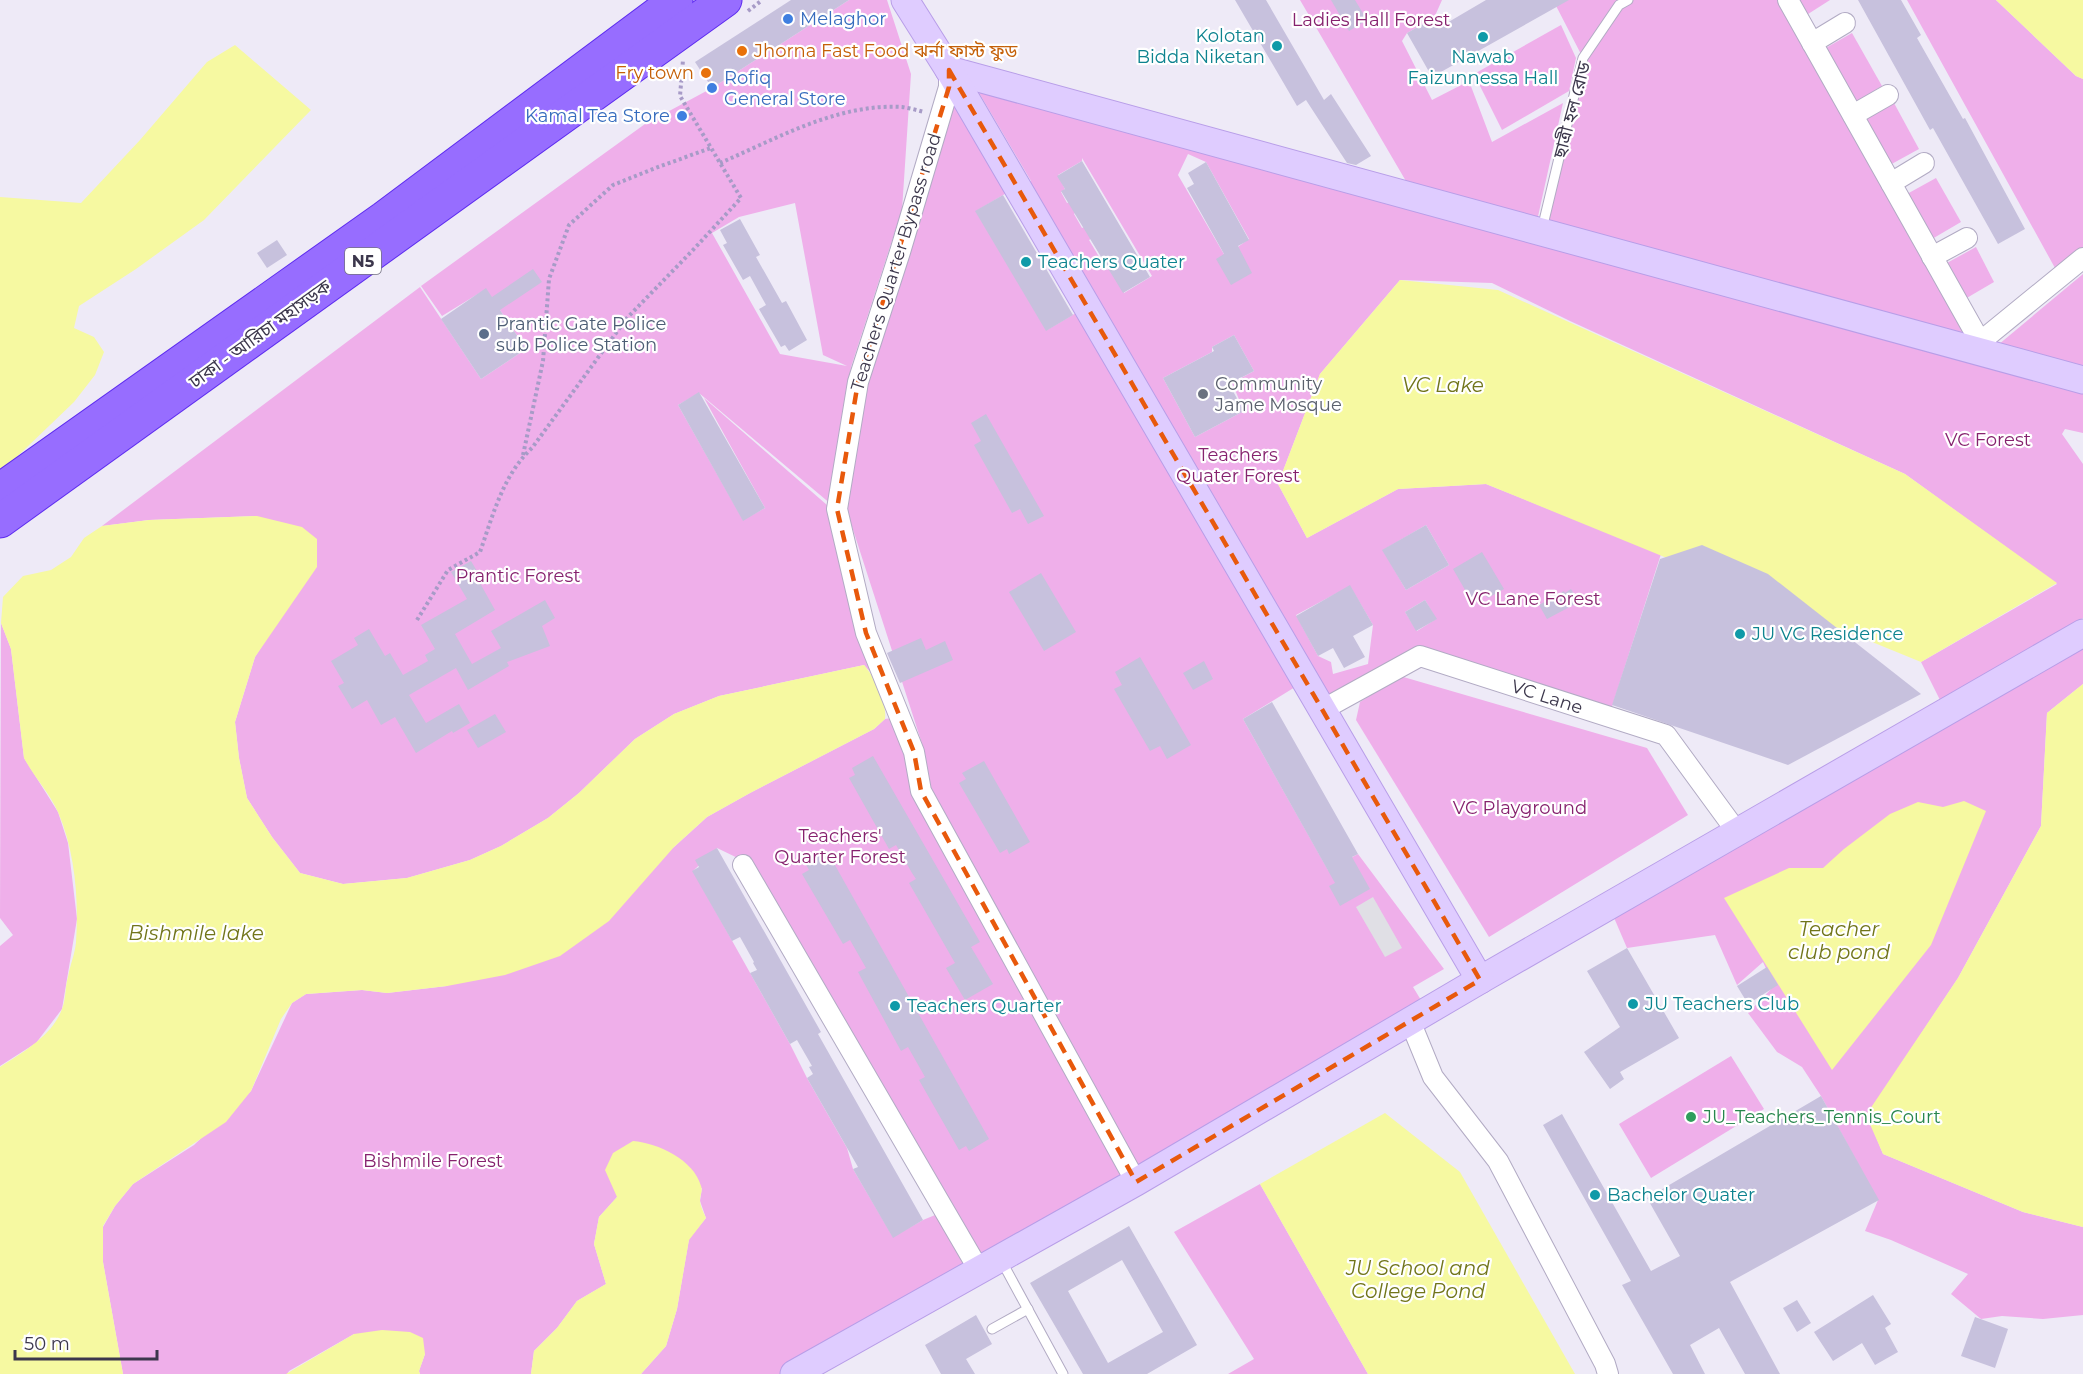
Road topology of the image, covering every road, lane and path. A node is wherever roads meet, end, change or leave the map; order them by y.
1 (676, 0) edge
2 (905, 0) edge
3 (1628, 0) edge
4 (1788, 0) edge
5 (761, 1) edge
6 (733, 8) edge
7 (1845, 23) dead end
8 (1812, 43) junction
9 (683, 57) dead end
10 (949, 70) junction
11 (1888, 94) dead end
12 (940, 115) junction
13 (1853, 115) junction
14 (711, 148) junction
15 (720, 163) junction
16 (1924, 163) dead end
17 (1891, 183) junction
18 (1541, 232) junction
19 (1967, 238) dead end
20 (1932, 257) junction
21 (2083, 258) edge
22 (1984, 348) junction
23 (2083, 380) edge
24 (523, 456) junction
25 (0, 490) edge
26 (0, 521) edge
27 (417, 620) dead end
28 (2083, 633) edge
29 (1322, 710) junction
30 (1737, 832) junction
31 (743, 865) dead end
32 (1480, 980) junction
33 (1410, 1021) junction
34 (1136, 1182) junction
35 (989, 1264) junction
36 (1028, 1309) junction
37 (992, 1329) dead end
38 (794, 1374) edge
39 (1063, 1374) edge
40 (1608, 1374) edge

1 - 25 highway, ঢাকা - আরিচা মহাসড়ক / N5
2 - 10 street
3 - 18 lane, ছাত্রী হল রোড
4 - 8 street
5 - 6 path
6 - 26 highway, ঢাকা - আরিচা মহাসড়ক / N5
7 - 8 street
8 - 13 street
9 - 14 path
10 - 12 street, Teachers Quarter Bypass road
10 - 18 street
10 - 29 street
11 - 13 street
12 - 15 path
12 - 34 street, Teachers Quarter Bypass road
13 - 17 street
14 - 15 path
14 - 24 path
15 - 24 path
16 - 17 street
17 - 20 street
18 - 22 street
19 - 20 street
20 - 22 street
21 - 22 street
22 - 23 street
24 - 27 path
28 - 30 street
29 - 30 street, VC Lane
29 - 32 street
30 - 32 street
31 - 35 street
32 - 33 street
33 - 34 street
33 - 40 street
34 - 35 street
35 - 36 lane
35 - 38 street
36 - 37 lane
36 - 39 lane

